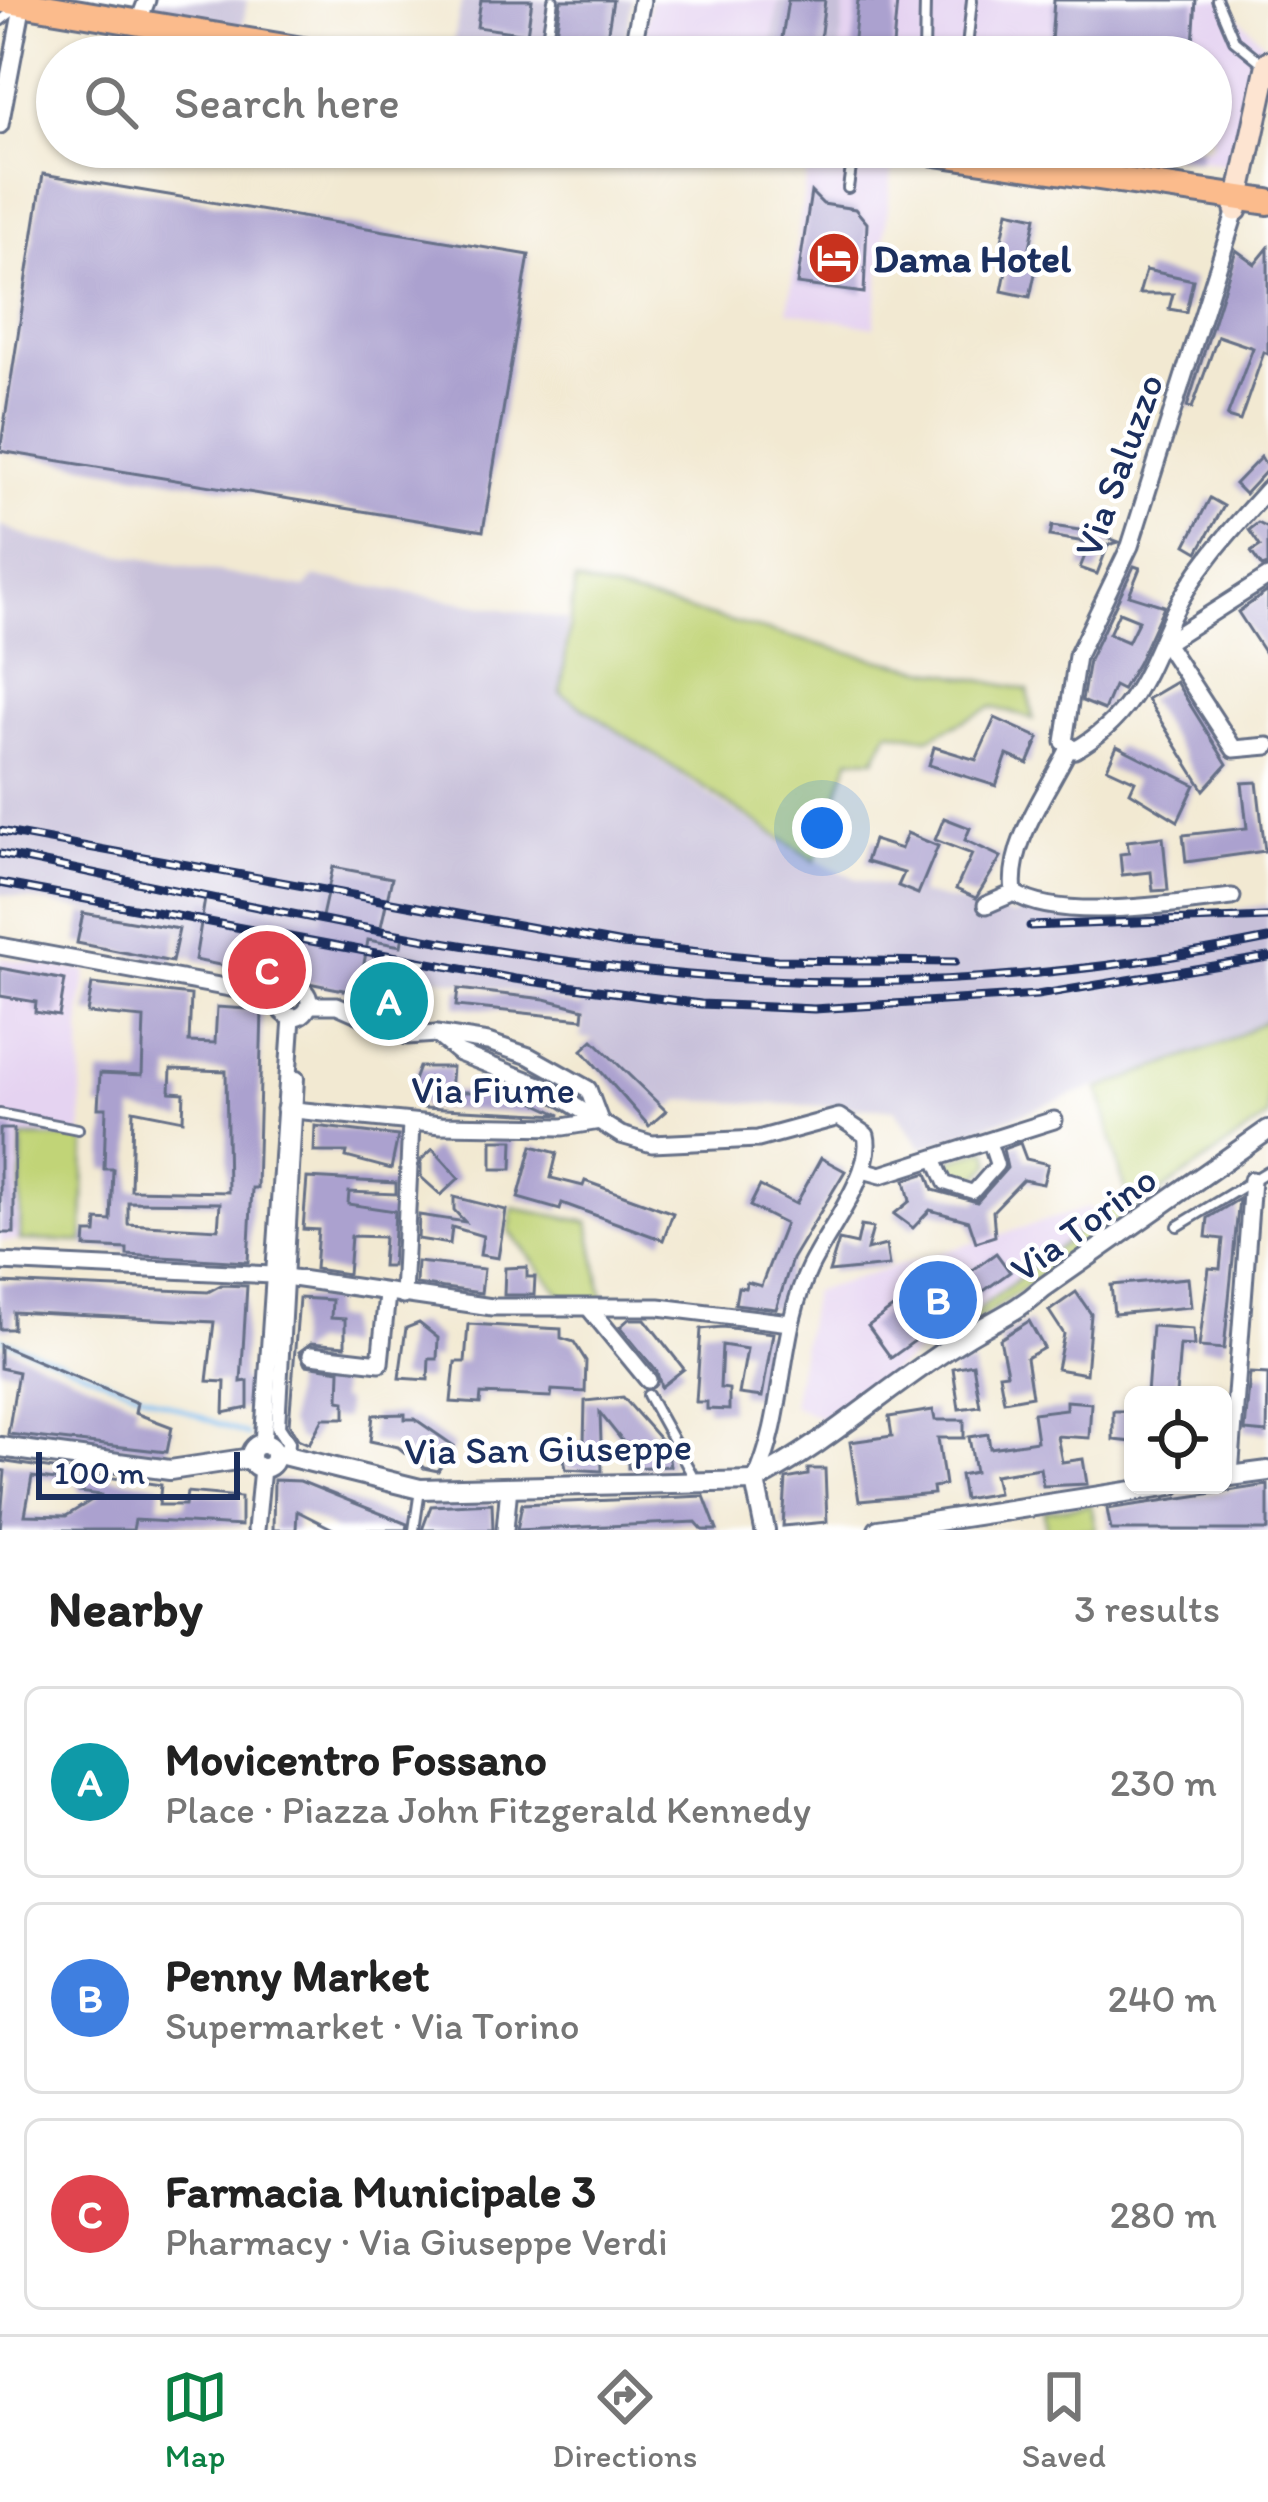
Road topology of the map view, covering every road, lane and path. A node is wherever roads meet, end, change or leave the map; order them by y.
1 (553, 0) edge
2 (643, 0) edge
3 (925, 0) edge
4 (972, 0) edge
5 (1217, 0) edge
6 (13, 2) edge
7 (142, 12) edge
8 (0, 21) edge
9 (250, 36) edge
10 (547, 36) edge
11 (637, 36) edge
12 (924, 36) edge
13 (968, 36) edge
14 (1268, 64) edge
15 (0, 125) edge
16 (851, 168) edge
17 (1039, 168) edge
18 (848, 188) dead end
19 (1238, 202) junction
20 (1268, 202) edge
21 (1268, 216) edge
22 (1268, 489) edge
23 (1268, 578) edge
24 (1165, 643) junction
25 (1067, 744) junction
26 (1268, 746) edge
27 (1014, 893) junction
28 (1232, 897) dead end
29 (986, 905) dead end
30 (0, 946) edge
31 (279, 998) junction
32 (309, 1005) junction
33 (292, 1017) junction
34 (436, 1034) junction
35 (297, 1078) dead end
36 (291, 1107) junction
37 (0, 1114) edge
38 (1054, 1120) dead end
39 (600, 1121) junction
40 (411, 1123) junction
41 (78, 1129) dead end
42 (1268, 1130) edge
43 (989, 1142) junction
44 (934, 1158) junction
45 (863, 1169) junction
46 (1268, 1171) edge
47 (1252, 1180) junction
48 (1178, 1226) dead end
49 (0, 1262) edge
50 (280, 1277) junction
51 (395, 1295) junction
52 (589, 1308) junction
53 (790, 1323) junction
54 (310, 1355) dead end
55 (648, 1388) joint
56 (1232, 1408) edge
57 (771, 1443) junction
58 (0, 1448) edge
59 (267, 1456) junction
60 (794, 1459) junction
61 (1268, 1471) edge
62 (1232, 1475) edge
63 (694, 1478) junction
64 (755, 1481) junction
65 (509, 1486) junction
66 (420, 1489) junction
67 (1124, 1493) edge
68 (905, 1528) edge
69 (256, 1530) edge
70 (414, 1530) edge
71 (505, 1530) edge
72 (765, 1530) edge
73 (878, 1530) edge

1 - 10 lane
2 - 11 street
3 - 12 lane
4 - 13 lane
5 - 14 lane
6 - 7 main road
6 - 8 lane
6 - 15 street
7 - 9 main road
14 - 19 main road
16 - 18 lane
17 - 19 main road
19 - 20 main road
19 - 21 main road
19 - 25 street, Via Saluzzo
22 - 24 street
23 - 24 street
24 - 25 street
24 - 26 street
25 - 27 street, Via Saluzzo
27 - 28 street
27 - 29 street
30 - 31 street
31 - 32 street
31 - 33 street
32 - 33 street
32 - 34 street
33 - 36 street
34 - 39 street
34 - 39 street
35 - 36 street
36 - 40 street, Via Fiume
36 - 50 street
37 - 41 lane
38 - 43 street
39 - 40 street, Via Fiume
39 - 45 street, Via Fiume
40 - 51 street
42 - 60 street, Via Torino
43 - 44 street
43 - 44 street
44 - 45 street
45 - 53 street
46 - 47 lane
47 - 48 lane
47 - 56 street
49 - 50 street
50 - 51 street
50 - 59 street
50 - 59 street
51 - 52 street
51 - 54 street
52 - 53 street
52 - 55 street
53 - 57 street
55 - 63 lane
57 - 60 street
57 - 64 street
58 - 59 street
59 - 66 street, Via San Giuseppe
59 - 69 street
60 - 64 street, Via Torino
61 - 62 street
63 - 64 street, Via San Giuseppe
63 - 65 street, Via San Giuseppe
64 - 72 street
65 - 66 street, Via San Giuseppe
65 - 71 street
66 - 70 lane
67 - 68 street
68 - 73 street

